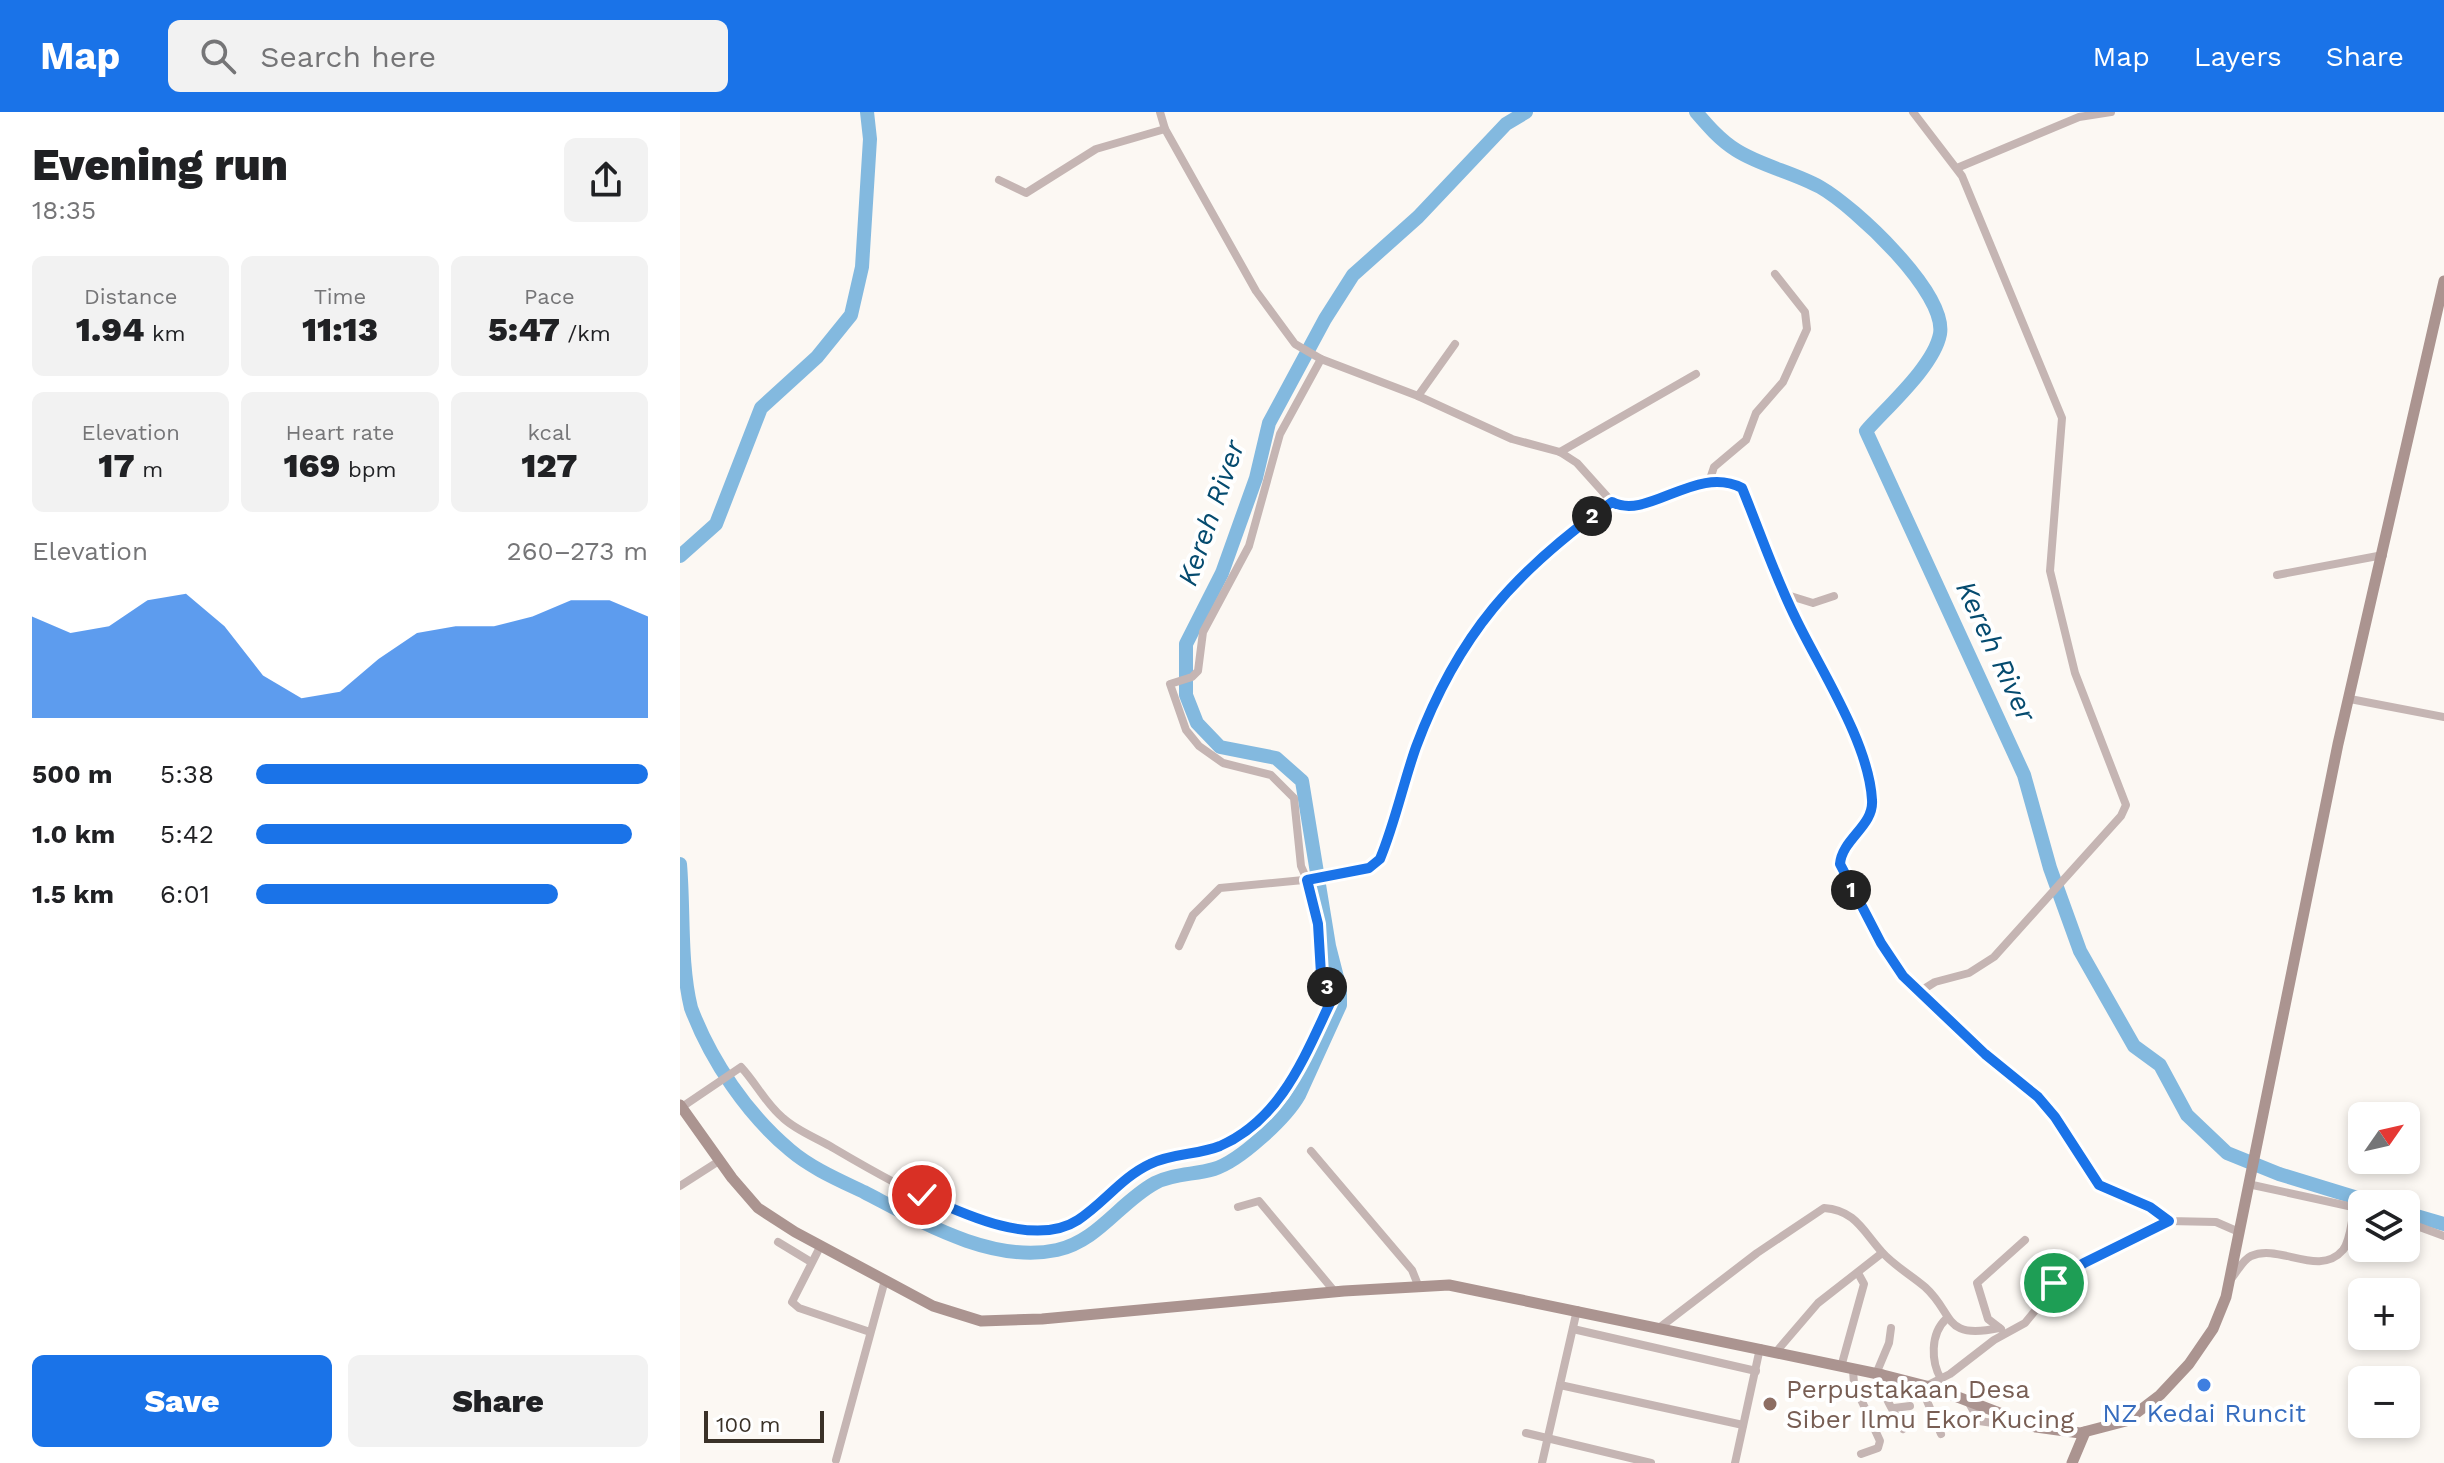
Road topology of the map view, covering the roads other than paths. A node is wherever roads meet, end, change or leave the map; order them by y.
1 (1160, 112) edge
2 (1913, 112) edge
3 (2111, 112) edge
4 (1165, 129) junction
5 (1957, 168) junction
6 (999, 180) dead end
7 (1775, 274) dead end
8 (2444, 281) edge
9 (1455, 344) dead end
10 (1317, 358) junction
11 (1696, 374) dead end
12 (1418, 396) junction
13 (1560, 452) junction
14 (1709, 482) junction
15 (1612, 502) junction
16 (2383, 555) junction
17 (2277, 575) dead end
18 (1784, 594) junction
19 (1834, 596) dead end
20 (2350, 699) junction
21 (2444, 717) edge
22 (1310, 880) junction
23 (1179, 946) dead end
24 (1919, 992) junction
25 (681, 1106) edge
26 (1311, 1151) dead end
27 (719, 1161) junction
28 (2248, 1184) junction
29 (680, 1186) edge
30 (2348, 1206) edge
31 (1238, 1207) dead end
32 (2169, 1221) junction
33 (2420, 1227) edge
34 (2239, 1232) junction
35 (2444, 1236) edge
36 (2348, 1237) edge
37 (2025, 1240) dead end
38 (778, 1242) dead end
39 (821, 1245) junction
40 (1882, 1253) junction
41 (811, 1262) junction
42 (1858, 1273) junction
43 (885, 1280) junction
44 (2230, 1280) junction
45 (1418, 1285) junction
46 (1335, 1292) junction
47 (1577, 1310) junction
48 (1946, 1319) junction
49 (1659, 1328) junction
50 (1891, 1328) dead end
51 (1999, 1328) junction
52 (1573, 1329) junction
53 (2014, 1329) junction
54 (870, 1332) junction
55 (1760, 1348) junction
56 (1776, 1352) junction
57 (1847, 1368) junction
58 (1756, 1371) junction
59 (1880, 1375) junction
60 (1941, 1379) junction
61 (1560, 1385) junction
62 (1928, 1386) junction
63 (1910, 1406) dead end
64 (1894, 1408) junction
65 (1743, 1425) junction
66 (1903, 1429) dead end
67 (2085, 1432) junction
68 (1526, 1433) dead end
69 (1941, 1434) dead end
70 (1547, 1439) junction
71 (1601, 1452) junction
72 (1861, 1454) dead end
73 (836, 1460) dead end
74 (1542, 1463) edge
75 (1598, 1463) edge
76 (1651, 1463) edge
77 (1735, 1463) edge
78 (2072, 1463) edge

1 - 4 street
2 - 5 street
3 - 5 street
4 - 6 street
4 - 10 street
5 - 24 street
7 - 14 street
8 - 16 street
9 - 12 street
10 - 12 street
10 - 22 street
11 - 13 street
12 - 13 street
13 - 15 street
14 - 15 street
14 - 18 street
15 - 22 street
16 - 17 street
16 - 20 street
18 - 19 street
18 - 24 street
20 - 21 street
20 - 28 street
22 - 23 street
22 - 25 street
24 - 32 street
25 - 27 street
26 - 45 street
27 - 29 street
27 - 39 street
28 - 30 street
28 - 34 street
31 - 46 street
32 - 34 street
32 - 53 street
33 - 35 street
34 - 44 street
36 - 44 street
37 - 51 street
38 - 41 street
39 - 41 street
39 - 43 street
40 - 42 street
40 - 48 street
40 - 49 street
41 - 54 street
42 - 56 street
42 - 57 street
43 - 46 street
43 - 54 street
44 - 67 street
45 - 46 street
45 - 47 street
47 - 49 street
47 - 52 street
48 - 51 street
48 - 60 street
49 - 55 street
50 - 59 street
51 - 53 street
52 - 58 street
52 - 61 street
53 - 60 street
54 - 73 street
55 - 56 street
55 - 58 street
56 - 57 street
57 - 59 street
57 - 72 street
58 - 65 street
59 - 62 street
59 - 64 street
60 - 62 street
61 - 65 street
61 - 70 street
62 - 67 street
62 - 69 street
63 - 64 street
64 - 66 street
65 - 77 street
67 - 78 street
68 - 70 street
70 - 71 street
70 - 74 street
71 - 75 street
71 - 76 street

